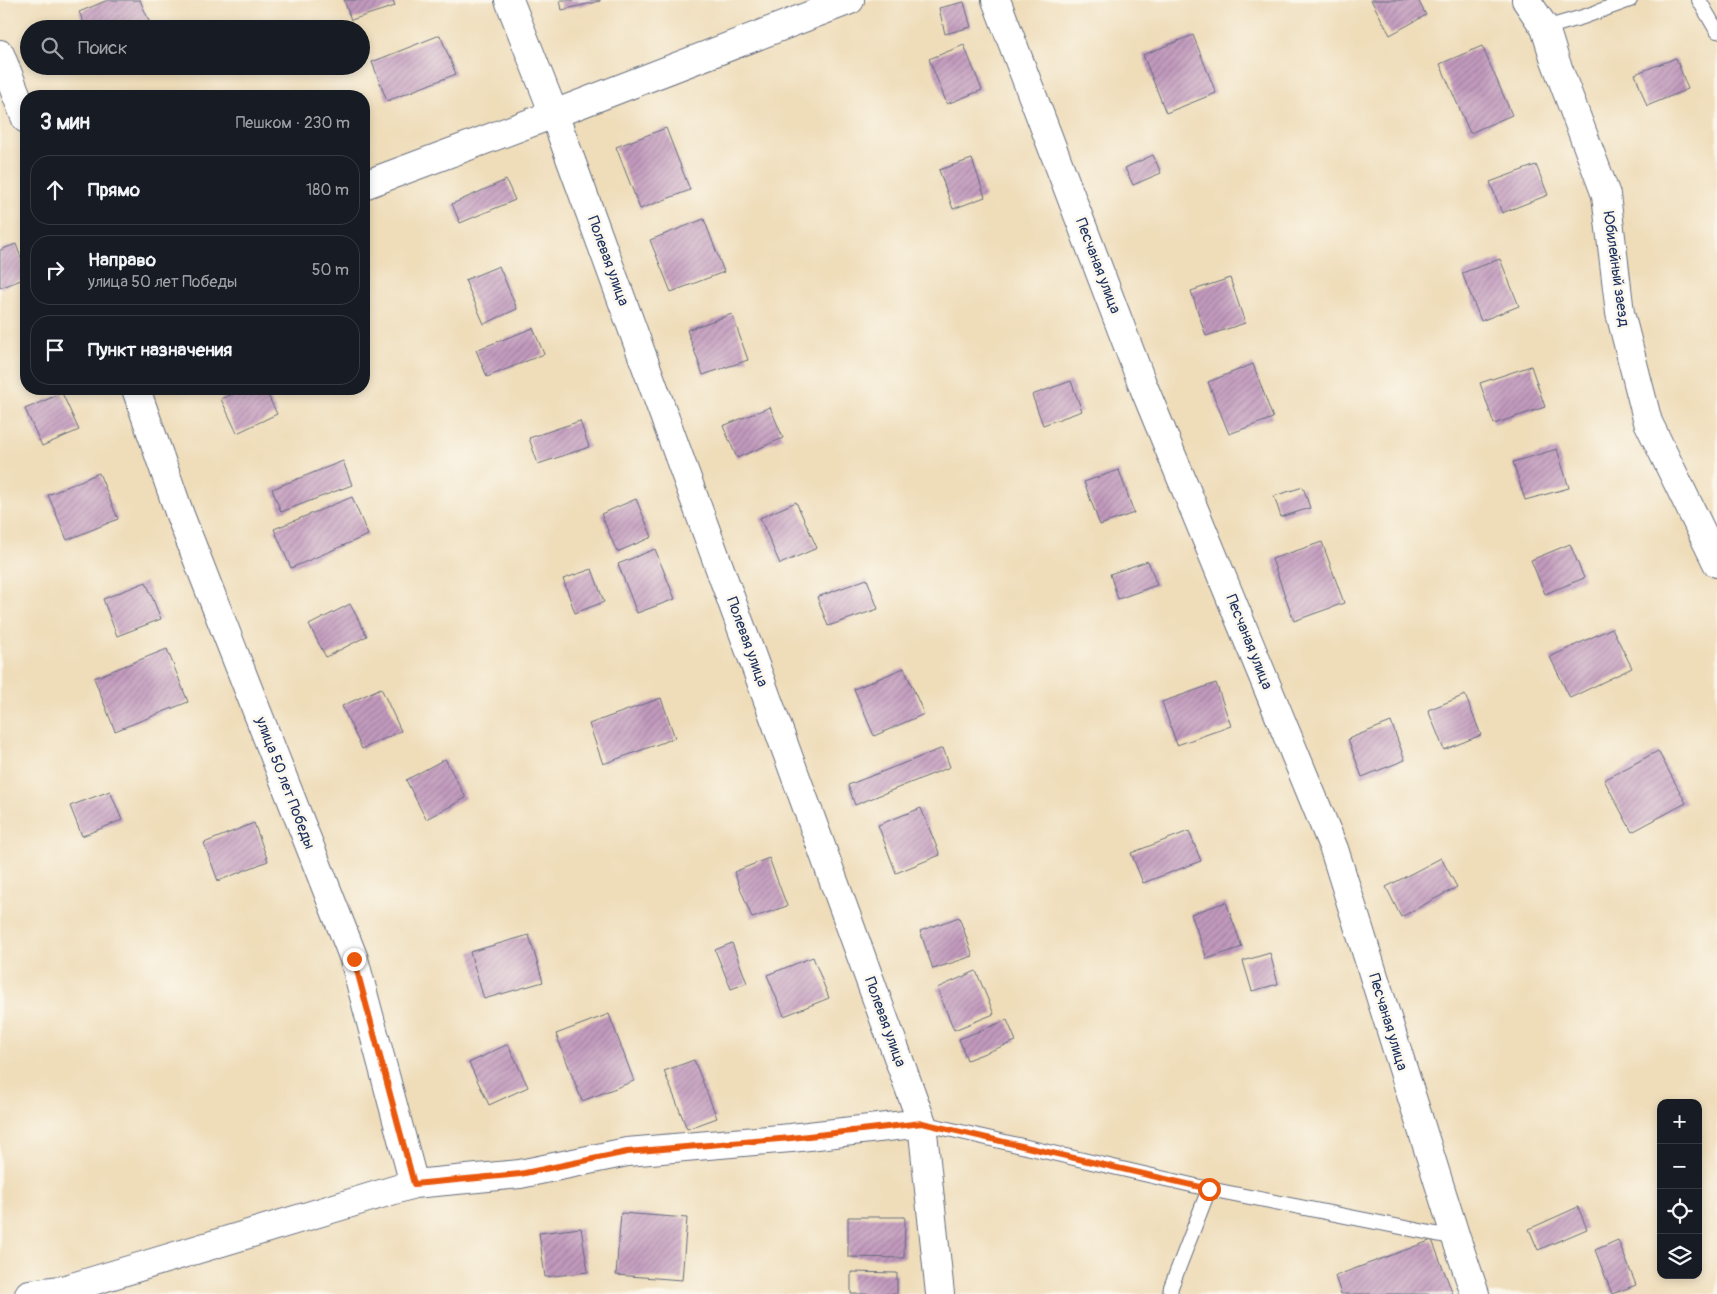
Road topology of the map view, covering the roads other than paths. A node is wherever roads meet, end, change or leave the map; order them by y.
1 (509, 0) edge
2 (850, 0) edge
3 (996, 0) edge
4 (1526, 0) edge
5 (1630, 0) edge
6 (1699, 0) edge
7 (1545, 28) junction
8 (1717, 31) edge
9 (0, 54) edge
10 (20, 104) edge
11 (554, 114) junction
12 (370, 183) edge
13 (138, 395) edge
14 (1717, 563) edge
15 (922, 1123) junction
16 (414, 1184) junction
17 (1209, 1189) junction
18 (1456, 1238) junction
19 (66, 1291) edge
20 (29, 1294) edge
21 (940, 1294) edge
22 (1170, 1294) edge
23 (1475, 1294) edge

1 - 11 street, Полевая улица
2 - 11 street
3 - 18 street, Песчаная улица
4 - 7 street, Юбилейный заезд
5 - 7 lane
6 - 8 lane
7 - 14 street, Юбилейный заезд
9 - 10 street
11 - 12 street
11 - 15 street, Полевая улица
13 - 16 street, улица 50 лет Победы
15 - 16 street
15 - 17 lane
15 - 21 street, Полевая улица
16 - 19 street
17 - 18 lane
17 - 22 lane
18 - 23 street, Песчаная улица
19 - 20 street

